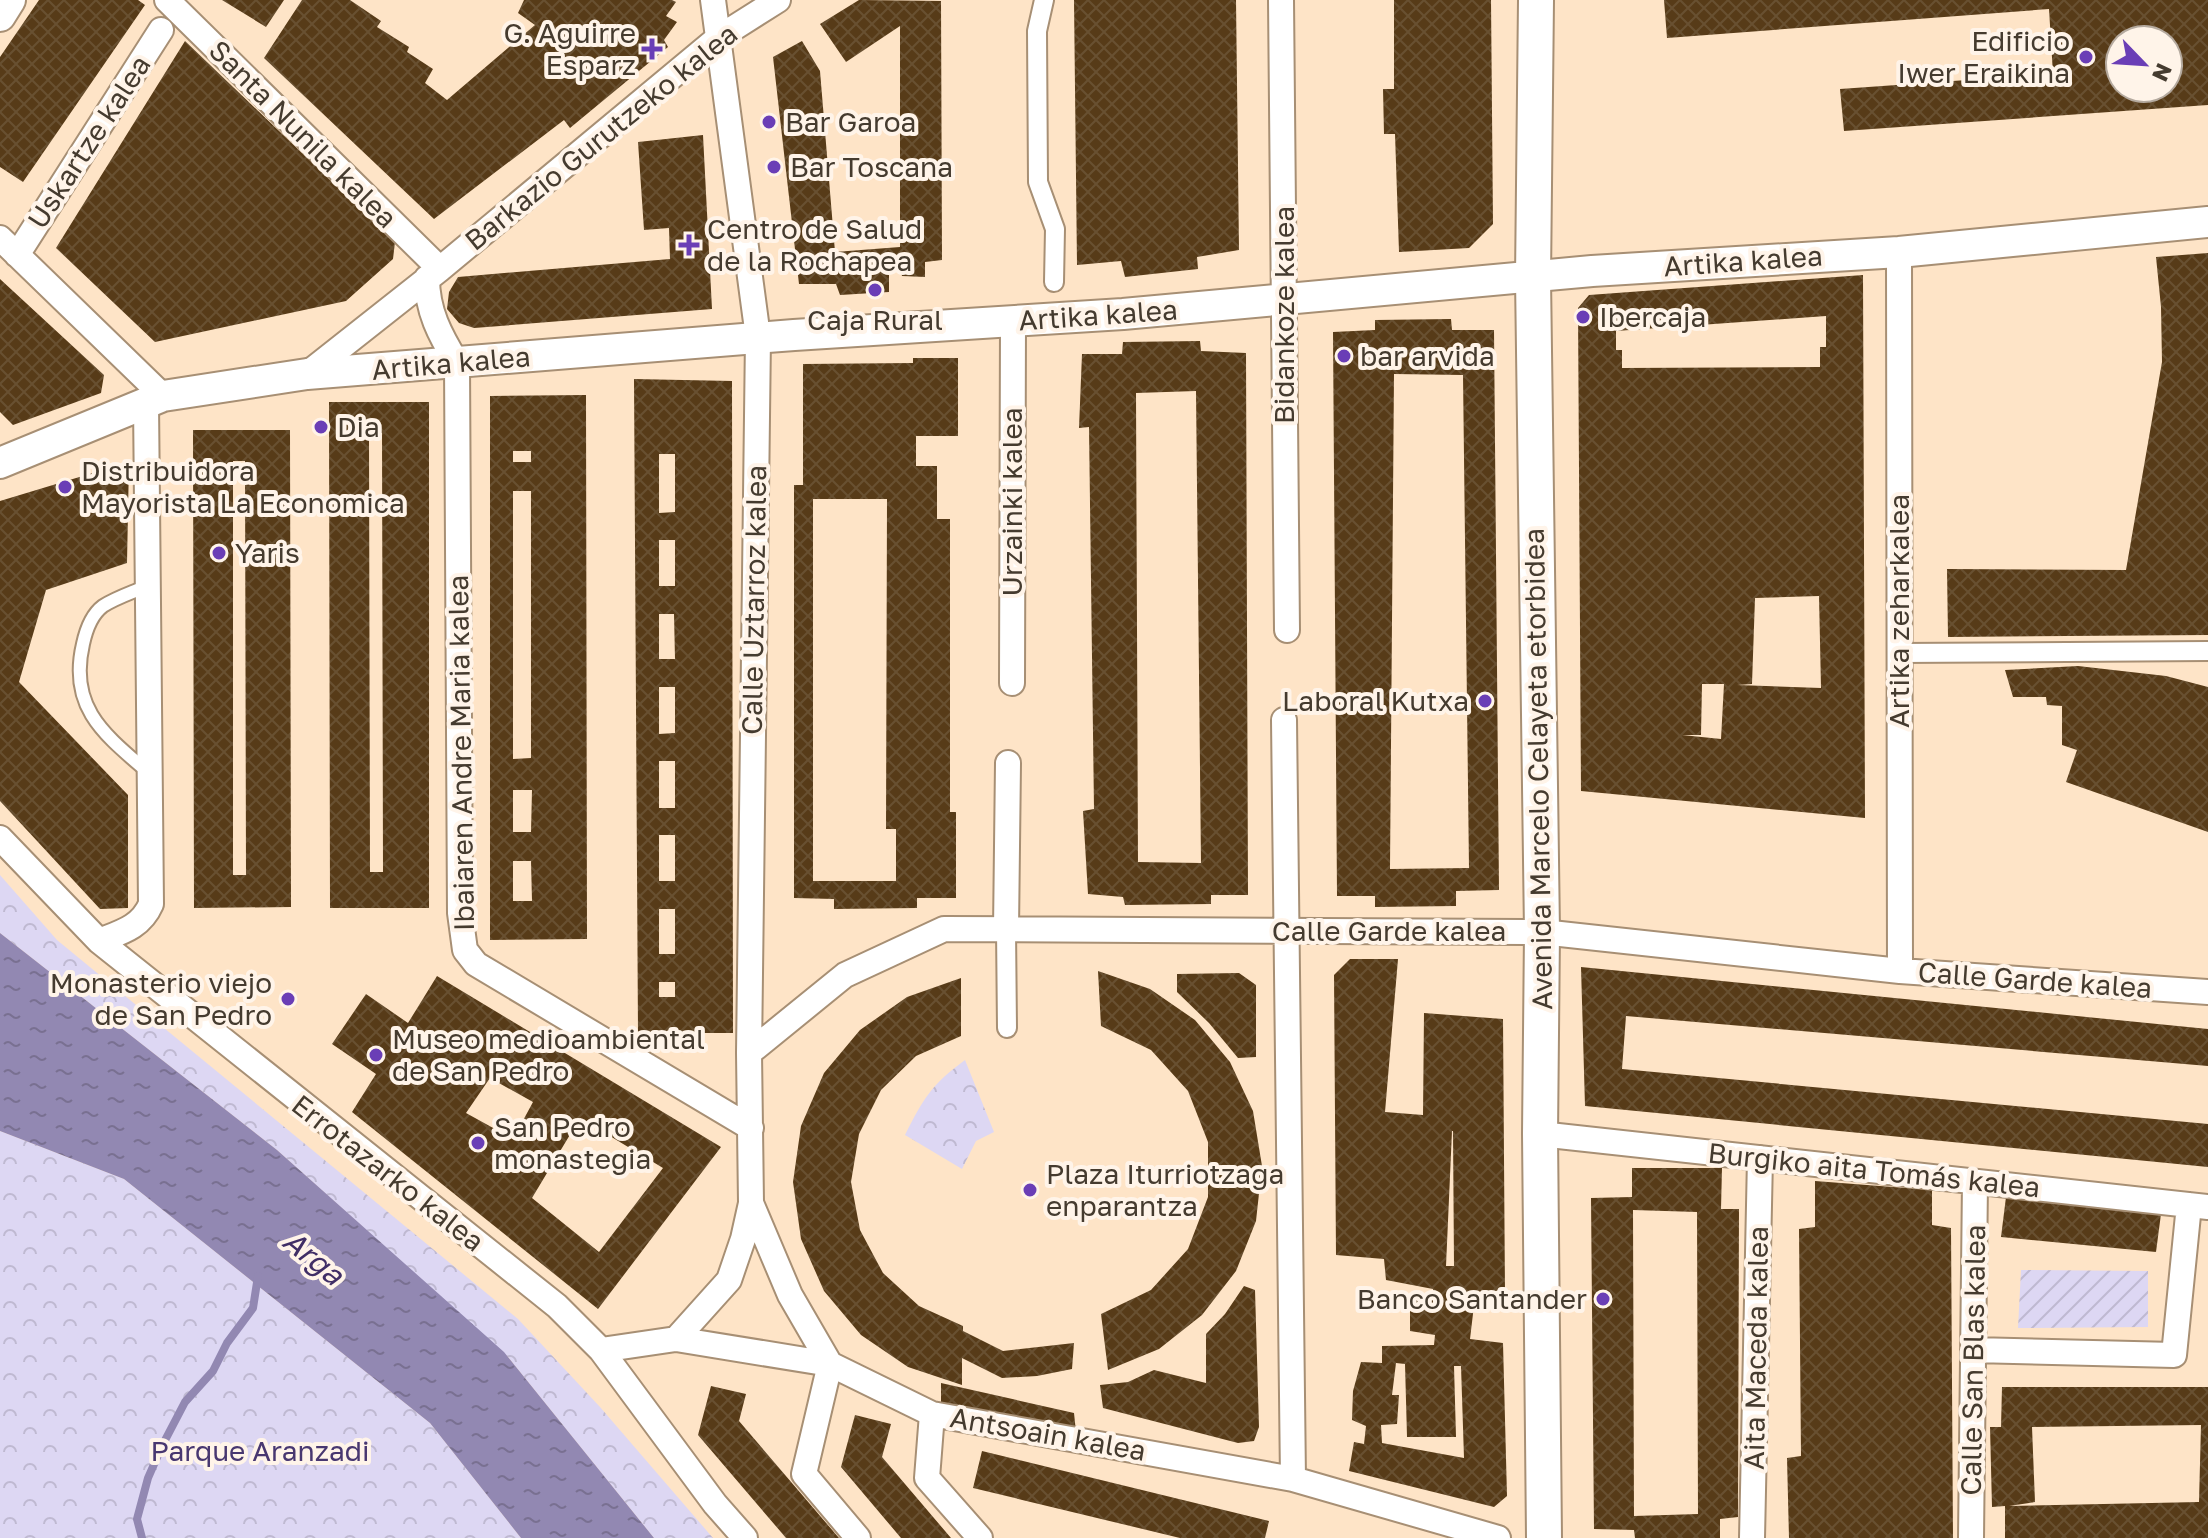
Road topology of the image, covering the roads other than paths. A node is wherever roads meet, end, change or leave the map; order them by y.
1 (10, 0) edge
2 (167, 0) edge
3 (696, 0) edge
4 (713, 0) edge
5 (778, 0) edge
6 (1044, 0) edge
7 (1281, 0) edge
8 (1536, 0) edge
9 (0, 16) edge
10 (161, 30) dead end
11 (718, 38) junction
12 (2208, 222) edge
13 (8, 246) edge
14 (1899, 252) junction
15 (433, 274) junction
16 (1533, 278) junction
17 (1054, 282) dead end
18 (1285, 300) junction
19 (1013, 321) junction
20 (758, 337) junction
21 (457, 363) junction
22 (307, 374) junction
23 (154, 400) junction
24 (0, 463) edge
25 (149, 585) junction
26 (1287, 630) dead end
27 (2208, 651) edge
28 (1899, 653) junction
29 (1012, 683) dead end
30 (1284, 720) dead end
31 (1008, 763) dead end
32 (149, 773) junction
33 (0, 838) edge
34 (1006, 929) junction
35 (1286, 930) junction
36 (1542, 932) junction
37 (99, 941) junction
38 (1900, 971) junction
39 (2208, 992) edge
40 (1007, 1028) dead end
41 (749, 1053) junction
42 (751, 1128) junction
43 (1540, 1134) junction
44 (1760, 1158) junction
45 (1975, 1182) junction
46 (751, 1203) junction
47 (2199, 1206) edge
48 (676, 1339) junction
49 (601, 1350) junction
50 (1973, 1350) junction
51 (830, 1364) junction
52 (932, 1414) junction
53 (1293, 1479) junction
54 (1438, 1529) edge
55 (745, 1538) edge
56 (858, 1538) edge
57 (980, 1538) edge
58 (1498, 1538) edge
59 (1544, 1538) edge
60 (1752, 1538) edge
61 (1971, 1538) edge

1 - 9 street
2 - 15 street, Santa Nunila kalea
3 - 11 street
4 - 11 street, Calle Uztarroz kalea
5 - 11 street, Barkazio Gurutzeko kalea
6 - 17 street
7 - 18 street, Bidankoze kalea
8 - 16 main road, Avenida Marcelo Celayeta etorbidea
10 - 13 street, Uskartze kalea
11 - 15 street, Barkazio Gurutzeko kalea
11 - 20 street, Calle Uztarroz kalea
12 - 14 street, Artika kalea
13 - 23 street
14 - 16 street, Artika kalea
14 - 28 street, Artika zeharkalea
15 - 21 street
15 - 22 street, Barkazio Gurutzeko kalea
16 - 18 street, Artika kalea
16 - 36 main road, Avenida Marcelo Celayeta etorbidea
18 - 19 street, Artika kalea
18 - 26 street, Bidankoze kalea
19 - 20 street, Artika kalea
19 - 29 street, Urzainki kalea
20 - 21 street, Artika kalea
20 - 41 street, Calle Uztarroz kalea
21 - 22 street, Artika kalea
21 - 42 street, Ibaiaren Andre Maria kalea
22 - 23 street, Artika kalea
23 - 24 street, Artika kalea
23 - 25 street
25 - 32 street
25 - 32 lane
27 - 28 street
28 - 38 street, Artika zeharkalea
30 - 35 street
31 - 34 street
32 - 37 street
33 - 37 street, Errotazarko kalea
34 - 35 street, Calle Garde kalea
34 - 40 street
34 - 41 street, Calle Garde kalea
35 - 36 street, Calle Garde kalea
35 - 53 street
36 - 38 street, Calle Garde kalea
36 - 43 main road, Avenida Marcelo Celayeta etorbidea
37 - 49 street, Errotazarko kalea
38 - 39 street, Calle Garde kalea
41 - 42 street, Calle Uztarroz kalea
42 - 46 street, Calle Uztarroz kalea
43 - 44 street, Burgiko aita Tomás kalea
43 - 59 main road, Avenida Marcelo Celayeta etorbidea
44 - 45 street, Burgiko aita Tomás kalea
44 - 60 street, Aita Maceda kalea
45 - 47 street, Burgiko aita Tomás kalea
45 - 50 street, Calle San Blas kalea
46 - 48 street, Calle Uztarroz kalea
46 - 51 street, Calle Uztarroz kalea
47 - 50 street
48 - 49 street, Antsoain kalea
48 - 51 street, Antsoain kalea
49 - 55 street, Errotazarko kalea
50 - 61 street, Calle San Blas kalea
51 - 52 street, Antsoain kalea
51 - 56 street
52 - 53 street, Antsoain kalea
52 - 57 street
53 - 54 street, Antsoain kalea
54 - 58 street, Antsoain kalea

